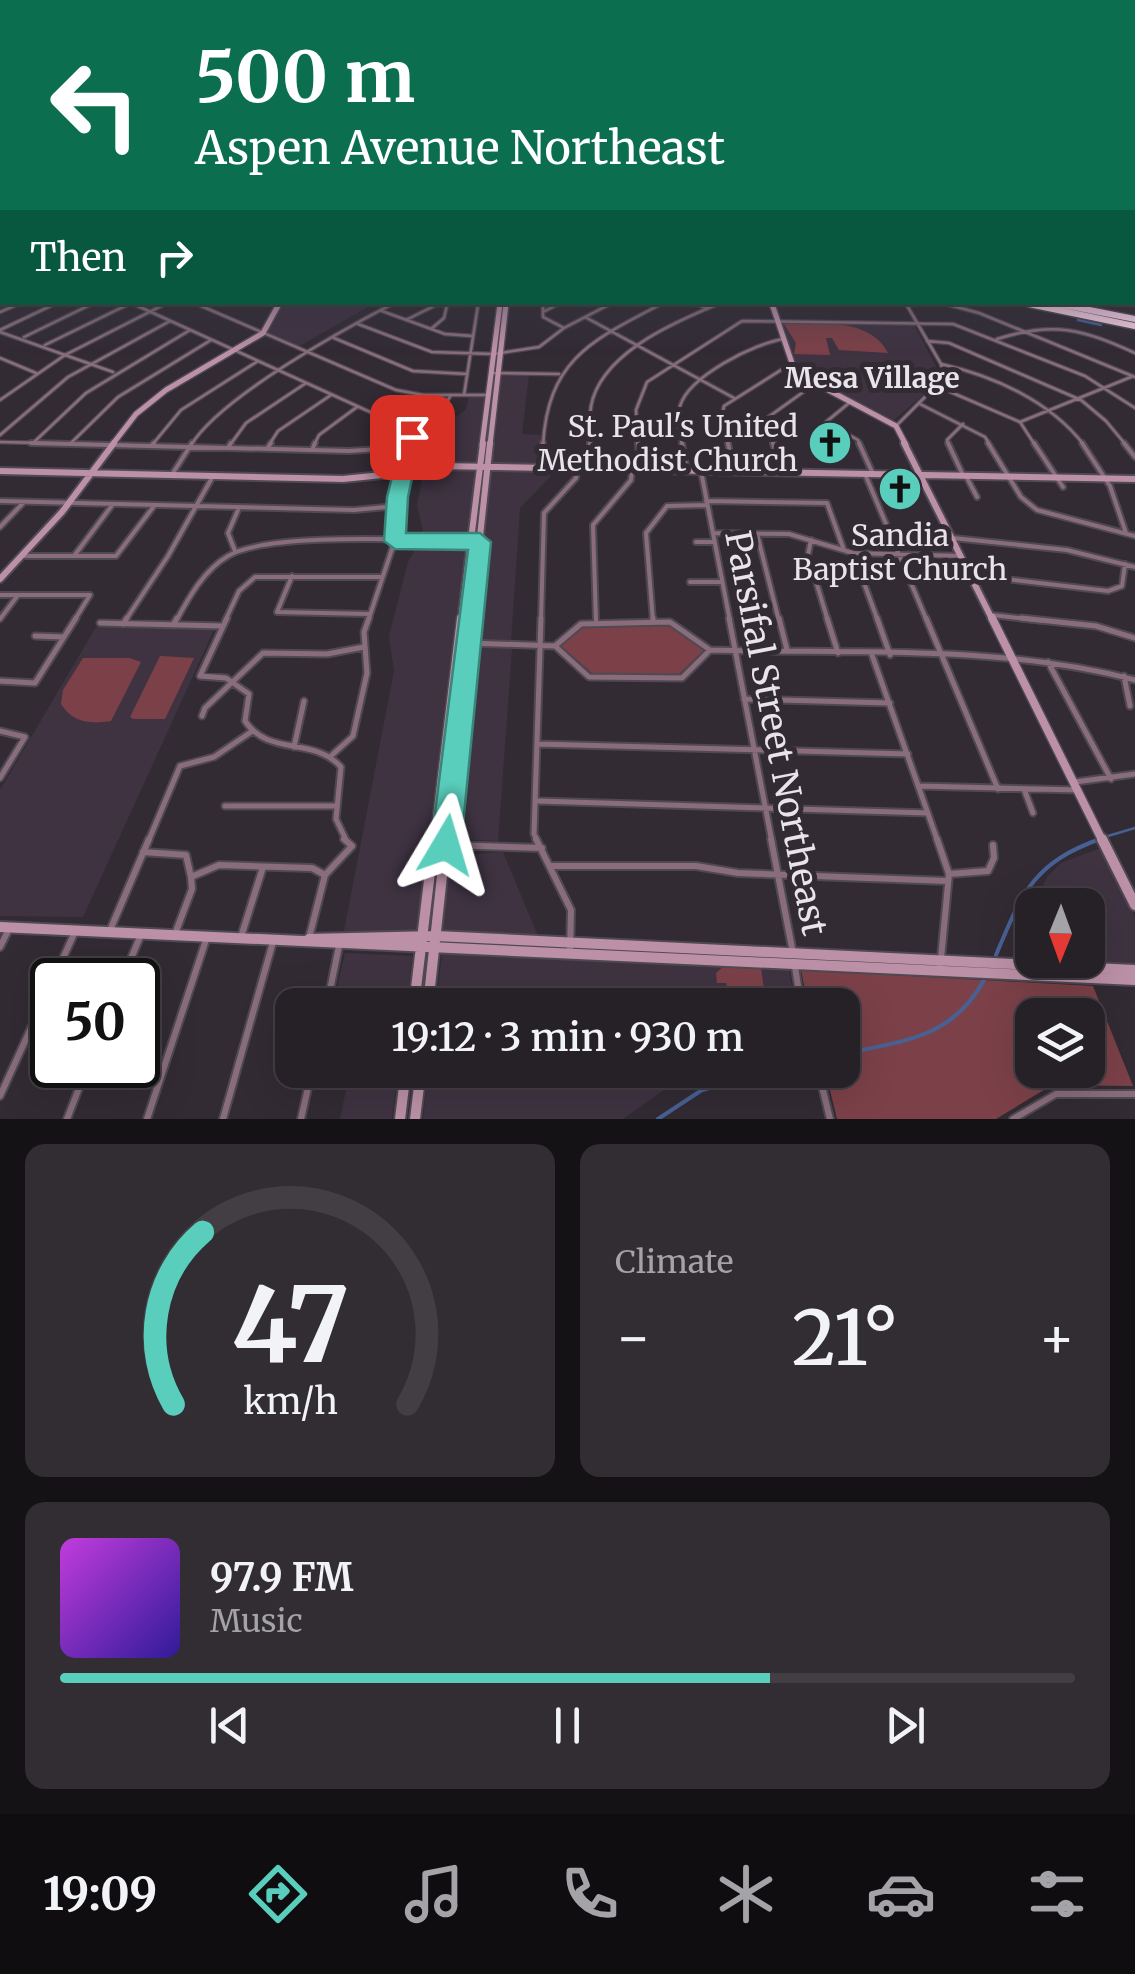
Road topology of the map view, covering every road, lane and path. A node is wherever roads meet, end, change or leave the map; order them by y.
1 (53, 305) edge
2 (90, 305) edge
3 (126, 305) edge
4 (134, 305) edge
5 (163, 305) edge
6 (199, 305) edge
7 (279, 305) edge
8 (390, 305) edge
9 (447, 305) joint
10 (478, 305) edge
11 (503, 305) edge
12 (543, 305) edge
13 (556, 305) edge
14 (608, 305) edge
15 (660, 305) edge
16 (700, 305) edge
17 (716, 305) edge
18 (773, 305) edge
19 (906, 305) edge
20 (947, 305) edge
21 (1033, 305) edge
22 (1063, 305) edge
23 (1078, 305) edge
24 (707, 309) junction
25 (380, 310) junction
26 (150, 312) junction
27 (542, 312) junction
28 (585, 317) junction
29 (406, 320) junction
30 (170, 321) junction
31 (778, 321) junction
32 (356, 323) junction
33 (917, 323) junction
34 (1135, 323) edge
35 (1062, 324) joint
36 (564, 328) junction
37 (430, 329) junction
38 (190, 330) junction
39 (1023, 330) junction
40 (0, 332) edge
41 (612, 332) junction
42 (263, 333) junction
43 (473, 336) junction
44 (22, 338) junction
45 (333, 338) junction
46 (784, 338) junction
47 (211, 340) junction
48 (927, 340) junction
49 (994, 340) junction
50 (1134, 345) edge
51 (43, 346) junction
52 (640, 346) junction
53 (234, 350) junction
54 (1127, 350) junction
55 (497, 352) junction
56 (1135, 353) edge
57 (310, 354) junction
58 (470, 354) junction
59 (65, 355) junction
60 (0, 358) edge
61 (258, 361) junction
62 (671, 363) junction
63 (792, 363) junction
64 (88, 364) junction
65 (942, 364) junction
66 (112, 372) junction
67 (282, 372) junction
68 (36, 373) junction
69 (495, 373) junction
70 (467, 374) junction
71 (560, 374) junction
72 (1134, 376) edge
73 (702, 380) junction
74 (306, 383) junction
75 (814, 385) junction
76 (939, 387) junction
77 (1105, 387) junction
78 (464, 394) junction
79 (492, 394) junction
80 (331, 395) junction
81 (451, 395) junction
82 (734, 398) junction
83 (1077, 398) junction
84 (0, 400) edge
85 (849, 403) junction
86 (920, 404) junction
87 (357, 407) junction
88 (1135, 408) edge
89 (1048, 410) junction
90 (1020, 422) junction
91 (964, 424) junction
92 (896, 426) junction
93 (414, 432) junction
94 (0, 435) edge
95 (360, 440) dead end
96 (0, 442) edge
97 (32, 443) junction
98 (70, 444) junction
99 (110, 445) junction
100 (151, 446) junction
101 (408, 446) junction
102 (189, 447) junction
103 (228, 448) junction
104 (267, 449) junction
105 (312, 450) junction
106 (358, 450) junction
107 (1135, 458) edge
108 (484, 467) junction
109 (542, 468) junction
110 (577, 469) junction
111 (591, 469) junction
112 (0, 470) edge
113 (636, 470) junction
114 (687, 471) junction
115 (701, 471) junction
116 (734, 472) junction
117 (781, 472) junction
118 (90, 473) junction
119 (402, 473) junction
120 (869, 474) junction
121 (172, 475) junction
122 (920, 475) junction
123 (213, 476) junction
124 (965, 476) junction
125 (1009, 476) junction
126 (1056, 478) junction
127 (1104, 478) junction
128 (1135, 479) edge
129 (1063, 487) dead end
130 (977, 497) dead end
131 (0, 501) edge
132 (24, 502) junction
133 (68, 503) junction
134 (707, 503) junction
135 (112, 504) junction
136 (154, 505) junction
137 (196, 506) junction
138 (397, 506) junction
139 (239, 508) junction
140 (0, 527) edge
141 (1010, 532) dead end
142 (712, 533) junction
143 (1126, 533) junction
144 (757, 534) junction
145 (1135, 536) edge
146 (953, 538) junction
147 (810, 540) junction
148 (395, 541) junction
149 (476, 541) junction
150 (696, 542) dead end
151 (714, 542) junction
152 (1014, 544) junction
153 (844, 550) junction
154 (235, 551) junction
155 (853, 553) junction
156 (899, 554) junction
157 (19, 556) junction
158 (116, 556) joint
159 (961, 556) junction
160 (73, 557) junction
161 (1125, 564) junction
162 (1135, 567) edge
163 (292, 575) junction
164 (970, 575) junction
165 (380, 577) junction
166 (0, 579) edge
167 (690, 582) dead end
168 (722, 582) junction
169 (466, 584) junction
170 (475, 584) junction
171 (1117, 590) junction
172 (0, 594) edge
173 (19, 594) junction
174 (1124, 597) dead end
175 (369, 614) junction
176 (990, 615) junction
177 (0, 619) edge
178 (596, 622) junction
179 (654, 622) junction
180 (100, 623) dead end
181 (124, 624) junction
182 (173, 625) junction
183 (222, 626) junction
184 (35, 636) dead end
185 (64, 637) junction
186 (1135, 638) edge
187 (458, 643) junction
188 (469, 644) junction
189 (540, 646) junction
190 (555, 646) junction
191 (364, 647) junction
192 (710, 650) junction
193 (734, 650) junction
194 (787, 652) junction
195 (838, 653) junction
196 (872, 655) junction
197 (890, 655) junction
198 (943, 657) junction
199 (1012, 658) junction
200 (1048, 662) junction
201 (1124, 676) junction
202 (1135, 680) edge
203 (0, 681) edge
204 (232, 682) junction
205 (744, 699) junction
206 (304, 701) dead end
207 (890, 703) junction
208 (1130, 706) dead end
209 (450, 712) junction
210 (461, 712) junction
211 (202, 716) dead end
212 (0, 732) edge
213 (251, 732) junction
214 (538, 744) junction
215 (294, 747) junction
216 (754, 750) junction
217 (908, 754) junction
218 (332, 755) junction
219 (1135, 774) edge
220 (442, 775) junction
221 (454, 775) junction
222 (0, 778) edge
223 (1111, 780) junction
224 (919, 786) junction
225 (1076, 786) junction
226 (998, 789) junction
227 (1024, 790) junction
228 (536, 801) junction
229 (225, 806) dead end
230 (336, 806) junction
231 (765, 809) junction
232 (928, 813) junction
233 (1033, 813) dead end
234 (434, 844) junction
235 (446, 845) junction
236 (992, 845) dead end
237 (542, 848) junction
238 (143, 852) junction
239 (264, 866) junction
240 (551, 866) junction
241 (778, 874) junction
242 (326, 876) junction
243 (191, 877) junction
244 (949, 877) junction
245 (1135, 905) edge
246 (5, 927) edge
247 (76, 930) junction
248 (110, 931) junction
249 (142, 932) junction
250 (175, 934) junction
251 (207, 935) junction
252 (241, 936) junction
253 (275, 938) junction
254 (309, 939) junction
255 (340, 941) junction
256 (422, 942) junction
257 (436, 942) junction
258 (0, 947) edge
259 (570, 947) junction
260 (794, 957) junction
261 (63, 958) edge
262 (131, 958) edge
263 (939, 964) junction
264 (1135, 970) edge
265 (1135, 980) edge
266 (330, 988) edge
267 (416, 988) edge
268 (430, 988) edge
269 (799, 988) edge
270 (30, 1031) edge
271 (79, 1088) edge
272 (308, 1088) edge
273 (404, 1088) edge
274 (419, 1088) edge
275 (822, 1088) edge
276 (1135, 1094) edge
277 (0, 1096) edge
278 (67, 1119) edge
279 (147, 1119) edge
280 (223, 1119) edge
281 (301, 1119) edge
282 (400, 1119) edge
283 (415, 1119) edge
284 (830, 1119) edge
285 (1013, 1119) edge

1 - 40 street
2 - 44 street
3 - 51 street
4 - 26 street
5 - 26 street
6 - 42 street
7 - 42 street
8 - 25 street
9 - 29 street
9 - 37 street
10 - 43 street
11 - 55 street
12 - 27 street
13 - 27 street
14 - 28 street
15 - 41 street
16 - 24 street
17 - 24 street
18 - 31 street
19 - 33 street
20 - 39 street
21 - 34 highway
22 - 34 highway
23 - 34 highway
24 - 52 street
25 - 29 street
25 - 32 street
26 - 30 street
26 - 59 street
27 - 36 street
28 - 36 street
28 - 41 street
29 - 37 street
30 - 38 street
30 - 64 street
31 - 33 street
31 - 46 street
31 - 62 street
32 - 45 street
32 - 58 street
33 - 48 street
33 - 49 street
35 - 39 street
35 - 54 street
36 - 55 street
37 - 43 street
38 - 47 street
38 - 66 street
39 - 49 street
39 - 72 street
40 - 44 street
41 - 52 street
41 - 71 street
42 - 53 street
42 - 57 street
43 - 58 street
44 - 51 street
45 - 57 street
45 - 70 street
46 - 63 street
46 - 73 street
47 - 53 street
47 - 98 street
48 - 65 street
48 - 83 street
49 - 77 street
50 - 54 street
51 - 59 street
52 - 62 street
52 - 111 street
53 - 61 street
53 - 99 street
54 - 56 street
55 - 58 street
55 - 69 street
57 - 67 street
57 - 81 street
58 - 70 street
59 - 64 street
59 - 68 street
60 - 68 street
61 - 67 street
61 - 100 street
62 - 73 street
62 - 113 street
63 - 75 street
63 - 82 street
64 - 66 street
64 - 94 street
65 - 76 street
65 - 89 street
66 - 97 street
67 - 74 street
67 - 102 street
68 - 84 street
69 - 71 street
69 - 79 street
70 - 78 street
71 - 109 street
72 - 77 street
73 - 82 street
73 - 114 street
74 - 80 street
74 - 103 street
75 - 85 street
75 - 117 street
76 - 86 street
76 - 90 street
77 - 83 street
77 - 88 street
78 - 79 street
78 - 81 street
79 - 108 street
80 - 87 street
80 - 104 street
81 - 93 street
82 - 116 street
83 - 89 street
83 - 107 street
85 - 92 street
85 - 120 street
86 - 91 street
86 - 92 street
87 - 93 street
87 - 105 street
89 - 90 street
89 - 127 street
90 - 126 street
91 - 124 street
91 - 125 street
92 - 122 street
93 - 101 street
95 - 106 street
96 - 97 street
97 - 98 street
98 - 99 street
99 - 100 street
99 - 118 street
100 - 102 street
101 - 106 street
101 - 119 street
102 - 103 street
102 - 121 street
103 - 104 street
104 - 105 street
105 - 106 street
108 - 109 street
108 - 119 street
108 - 149 street
109 - 110 street
110 - 111 street
110 - 189 street
111 - 113 street
112 - 118 street
113 - 114 street
113 - 178 street
114 - 115 street
115 - 116 street
115 - 134 street, Parsifal Street Northeast
116 - 117 street
117 - 120 street
118 - 121 street
118 - 133 street
119 - 123 street
119 - 138 street
120 - 122 street
120 - 156 street
121 - 123 street
122 - 124 street
122 - 146 street
123 - 137 street
124 - 125 street
124 - 130 street
125 - 126 street
125 - 143 street
126 - 127 street
126 - 129 street
127 - 128 street
127 - 143 street
131 - 132 street
132 - 133 street
132 - 140 street
133 - 135 street
133 - 157 street
134 - 142 street, Parsifal Street Northeast
134 - 153 street
134 - 179 street
135 - 136 street
135 - 160 street
136 - 137 street
136 - 158 street
137 - 139 street
137 - 181 street
138 - 139 street
138 - 148 street
139 - 154 street
141 - 152 street
142 - 144 street
142 - 151 street, Parsifal Street Northeast
143 - 145 street
144 - 147 street
144 - 194 street
146 - 152 street
146 - 159 street
147 - 153 street
147 - 195 street
148 - 149 street
148 - 154 street
148 - 165 street
149 - 169 street
149 - 170 street
150 - 151 street
151 - 168 street, Parsifal Street Northeast
152 - 161 street
153 - 155 street
154 - 182 street
155 - 156 street
155 - 197 street
156 - 159 street
156 - 198 street
157 - 160 street
157 - 166 street
158 - 160 street
159 - 164 street
161 - 162 street
161 - 171 street
163 - 165 street
163 - 175 street
163 - 183 street
164 - 171 street
164 - 176 street
165 - 175 street
167 - 168 street
168 - 193 street, Parsifal Street Northeast
169 - 170 street
169 - 187 street
170 - 188 street
171 - 174 street
172 - 173 street
173 - 177 street
173 - 185 street
175 - 191 street
176 - 186 street
176 - 199 street
178 - 179 street
178 - 190 street
179 - 192 street
180 - 181 street
181 - 182 street
182 - 183 street
183 - 204 street
184 - 185 street
185 - 203 street
187 - 188 street
187 - 209 street
188 - 189 street
188 - 210 street
189 - 190 street
189 - 214 street
190 - 192 street
191 - 204 street
191 - 218 street
192 - 193 street
193 - 194 street
193 - 205 street, Parsifal Street Northeast
194 - 195 street
195 - 196 street
196 - 197 street
196 - 207 street
197 - 198 street
198 - 199 street
198 - 226 street
199 - 200 street
199 - 225 street
200 - 201 street
200 - 223 street
201 - 202 street
201 - 208 street
204 - 211 street
204 - 213 street
205 - 207 street
205 - 216 street, Parsifal Street Northeast
206 - 215 street
207 - 217 street
209 - 210 street
209 - 220 street
210 - 221 street
212 - 222 street
213 - 215 street
213 - 238 street
214 - 216 street
214 - 228 street
215 - 218 street
216 - 217 street
216 - 231 street, Parsifal Street Northeast
217 - 224 street
218 - 230 street
219 - 223 street
220 - 221 street
220 - 234 street
221 - 235 street
223 - 225 street
224 - 226 street
224 - 232 street
225 - 227 street
225 - 245 street
226 - 227 street
227 - 233 street
228 - 231 street
228 - 237 street
229 - 230 street
230 - 242 street
231 - 232 street
231 - 241 street, Parsifal Street Northeast
232 - 244 street
234 - 235 street
234 - 256 street
235 - 237 street
235 - 257 street
236 - 244 street
237 - 240 street
238 - 243 street
238 - 248 street
239 - 242 street
239 - 243 street
239 - 252 street
240 - 241 street
240 - 259 street
241 - 244 street
241 - 260 street, Parsifal Street Northeast
242 - 254 street
243 - 250 street
244 - 263 street
246 - 247 street
246 - 258 street
247 - 248 street
247 - 261 street
248 - 249 street
249 - 250 street
249 - 262 street
250 - 251 street
251 - 252 street
251 - 279 street
252 - 253 street
253 - 254 street
253 - 280 street
254 - 255 street
255 - 256 street
255 - 266 street
256 - 257 street
256 - 267 street
257 - 259 street
257 - 268 street
259 - 260 street
260 - 263 street
260 - 269 street, Parsifal Street Northeast
263 - 264 street
263 - 265 street
270 - 277 street
271 - 278 street
272 - 281 street
273 - 282 street
274 - 283 street
275 - 284 street
276 - 285 street

